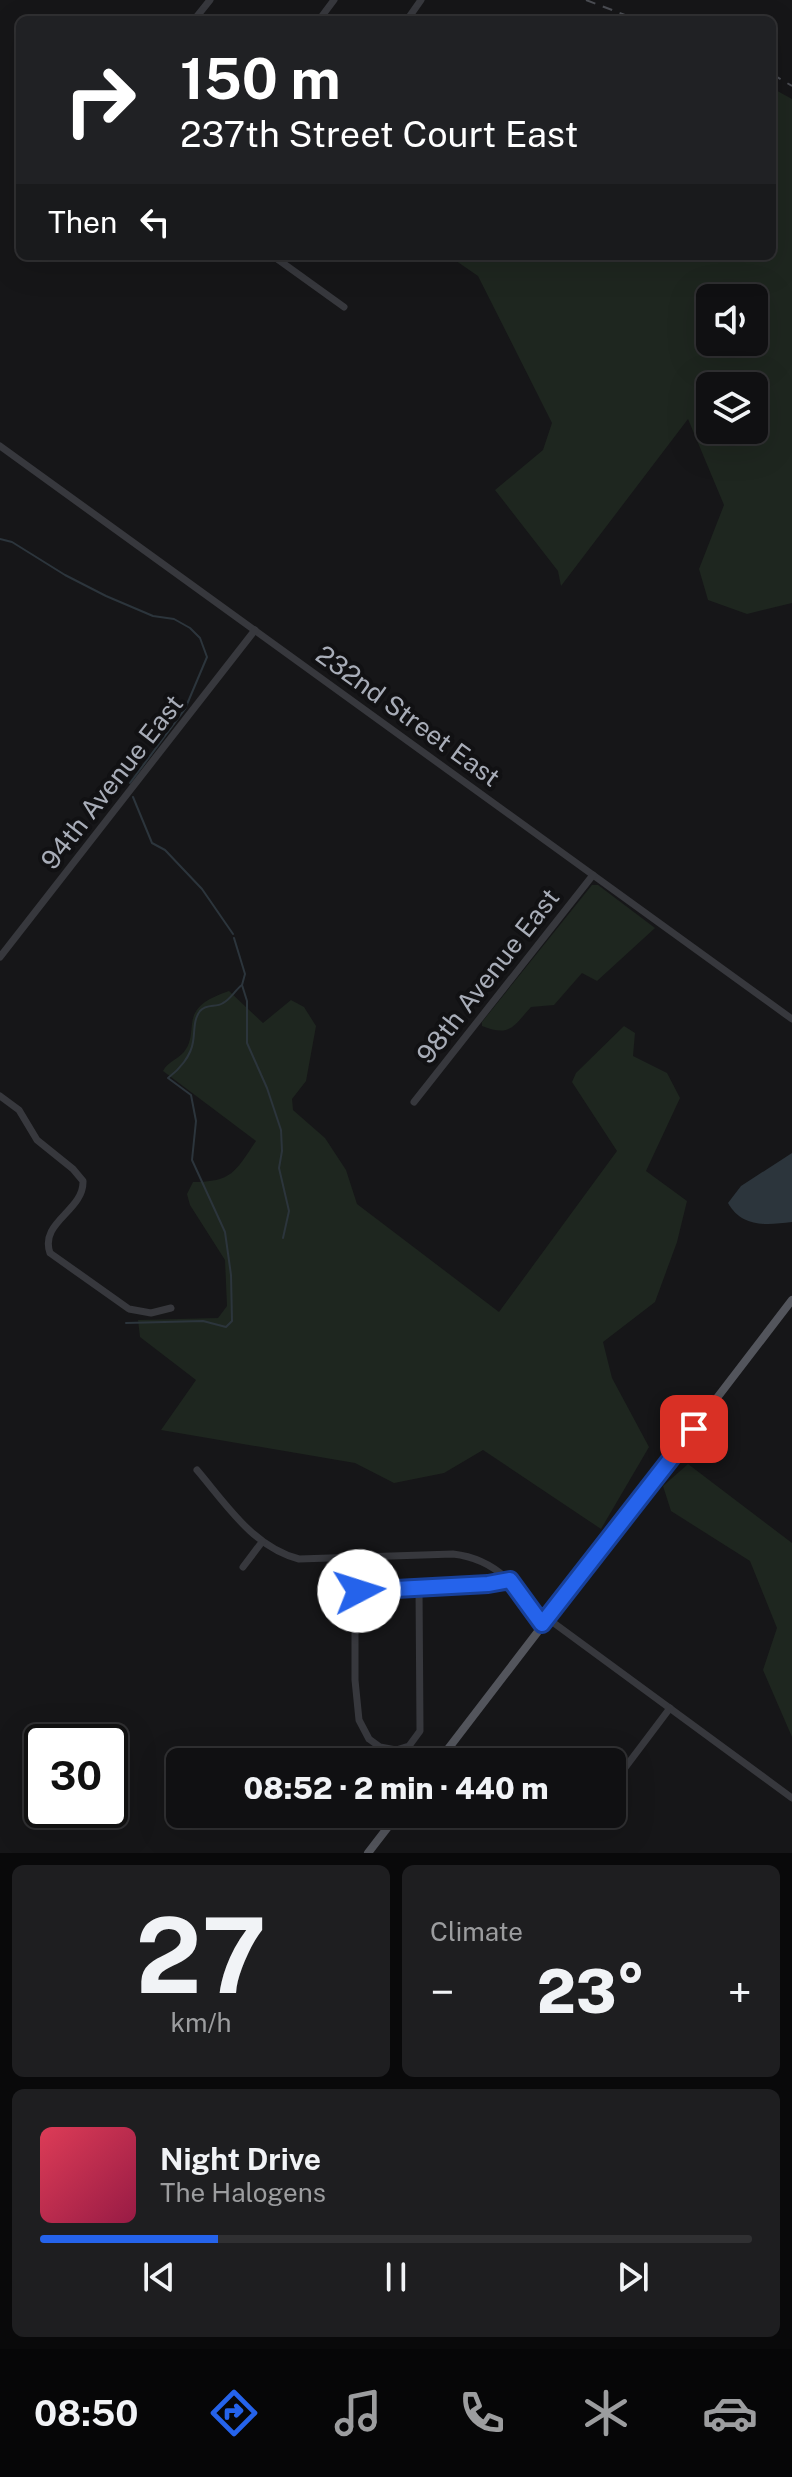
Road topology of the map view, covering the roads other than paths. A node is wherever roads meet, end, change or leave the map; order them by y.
1 (210, 0) edge
2 (197, 16) edge
3 (279, 260) edge
4 (344, 307) dead end
5 (0, 446) edge
6 (255, 630) junction
7 (593, 875) junction
8 (0, 957) edge
9 (792, 1019) edge
10 (0, 1096) edge
11 (414, 1102) dead end
12 (792, 1300) edge
13 (171, 1308) dead end
14 (197, 1470) dead end
15 (262, 1542) junction
16 (243, 1567) dead end
17 (510, 1580) junction
18 (419, 1587) junction
19 (544, 1621) junction
20 (670, 1708) junction
21 (449, 1748) edge
22 (626, 1766) edge
23 (792, 1798) edge
24 (387, 1828) edge
25 (368, 1853) edge

1 - 2 street
3 - 4 street
5 - 6 street, 232nd Street East
6 - 7 street, 232nd Street East
6 - 8 street, 94th Avenue East
7 - 9 street, 232nd Street East
7 - 11 street, 98th Avenue East
10 - 13 street
12 - 19 main road
14 - 15 street
15 - 16 street
15 - 17 street
17 - 18 street
17 - 19 street
18 - 18 street
19 - 20 street
19 - 21 main road
20 - 22 street
20 - 23 street
24 - 25 main road

